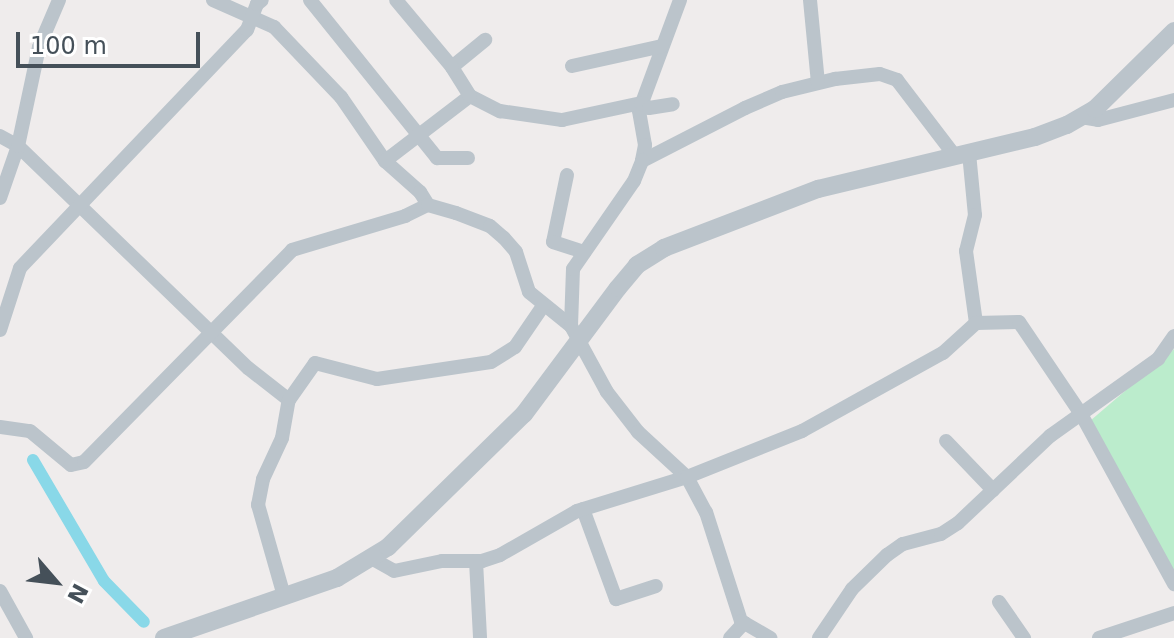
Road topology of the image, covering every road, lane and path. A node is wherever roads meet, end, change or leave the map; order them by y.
1 (59, 0) edge
2 (213, 0) edge
3 (262, 0) edge
4 (310, 0) edge
5 (396, 0) edge
6 (680, 0) edge
7 (810, 0) edge
8 (252, 19) junction
9 (1174, 31) edge
10 (485, 40) dead end
11 (662, 46) junction
12 (572, 66) dead end
13 (452, 67) junction
14 (818, 83) junction
15 (470, 96) junction
16 (1174, 100) edge
17 (641, 103) junction
18 (673, 104) dead end
19 (1081, 117) junction
20 (419, 135) junction
21 (0, 136) edge
22 (18, 146) junction
23 (962, 154) junction
24 (468, 158) dead end
25 (385, 161) junction
26 (642, 161) junction
27 (567, 175) dead end
28 (0, 198) edge
29 (79, 204) junction
30 (428, 205) junction
31 (584, 252) junction
32 (543, 306) junction
33 (976, 323) junction
34 (0, 330) edge
35 (212, 331) junction
36 (576, 334) junction
37 (1174, 336) edge
38 (289, 400) junction
39 (1081, 414) junction
40 (0, 427) edge
41 (946, 441) dead end
42 (687, 477) junction
43 (993, 490) junction
44 (583, 509) junction
45 (371, 558) junction
46 (476, 561) junction
47 (1174, 584) edge
48 (656, 586) dead end
49 (0, 591) edge
50 (284, 596) junction
51 (999, 602) dead end
52 (1174, 613) edge
53 (744, 623) junction
54 (26, 638) edge
55 (164, 638) edge
56 (480, 638) edge
57 (730, 638) edge
58 (771, 638) edge
59 (819, 638) edge
60 (1024, 638) edge
61 (1099, 638) edge

1 - 22 street
2 - 8 street
3 - 8 street
4 - 20 street
5 - 13 street
6 - 11 street
7 - 14 street
8 - 25 street
8 - 29 street
9 - 19 street
10 - 13 street
11 - 12 street
11 - 17 street
13 - 15 street
14 - 23 street
14 - 26 street
15 - 17 street
15 - 20 street
16 - 19 street
17 - 18 street
17 - 26 street
19 - 23 street
20 - 24 street
20 - 25 street
21 - 22 street
22 - 28 street
22 - 29 street
23 - 33 street
23 - 36 street
25 - 30 street
26 - 31 street
27 - 31 street
29 - 34 street
29 - 35 street
30 - 32 street
30 - 35 street
31 - 36 street
32 - 36 street
32 - 38 street
33 - 39 street
33 - 42 street
35 - 38 street
35 - 40 street
36 - 42 street
36 - 45 street
37 - 39 street
38 - 50 street
39 - 43 street
39 - 47 street
41 - 43 street
42 - 44 street
42 - 53 street
43 - 59 street
44 - 46 street
44 - 48 street
45 - 46 street
45 - 50 street
46 - 56 street
49 - 54 street
50 - 55 street
51 - 60 street
52 - 61 street
53 - 57 street
53 - 58 street

